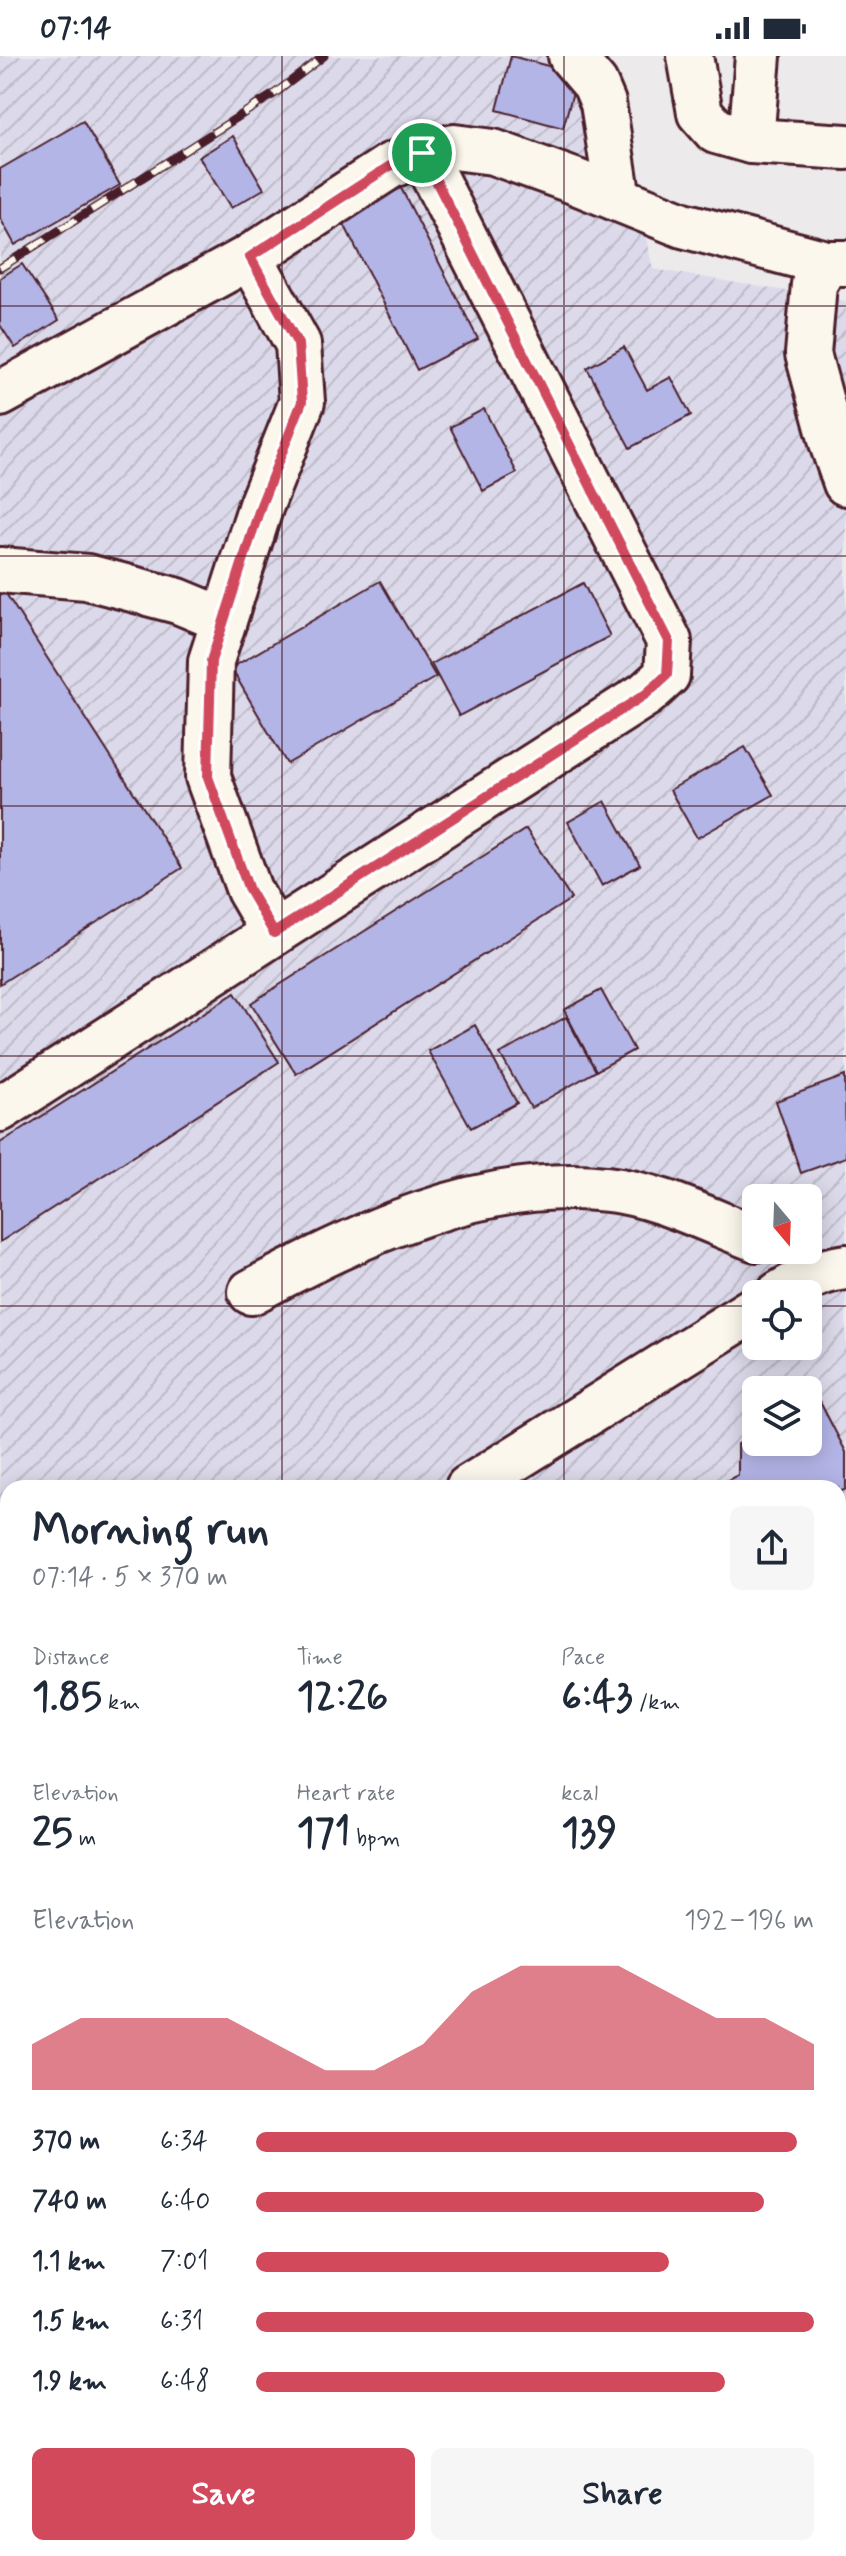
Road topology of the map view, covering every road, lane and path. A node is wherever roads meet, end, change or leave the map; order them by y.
1 (571, 56) edge
2 (690, 56) edge
3 (758, 56) edge
4 (751, 141) junction
5 (846, 147) edge
6 (422, 153) junction
7 (618, 199) junction
8 (250, 257) junction
9 (836, 263) edge
10 (0, 394) edge
11 (846, 483) edge
12 (0, 570) edge
13 (224, 620) junction
14 (274, 933) junction
15 (0, 1109) edge
16 (742, 1234) edge
17 (839, 1268) edge
18 (802, 1280) edge
19 (251, 1292) dead end
20 (742, 1317) edge
21 (481, 1480) edge

1 - 7 street
2 - 4 street
3 - 4 street
4 - 5 street
6 - 7 street
6 - 8 street
6 - 14 street
7 - 9 street
8 - 10 street
8 - 13 street
9 - 11 street
12 - 13 street
13 - 14 street
14 - 15 street
16 - 19 street
17 - 18 street
20 - 21 street

